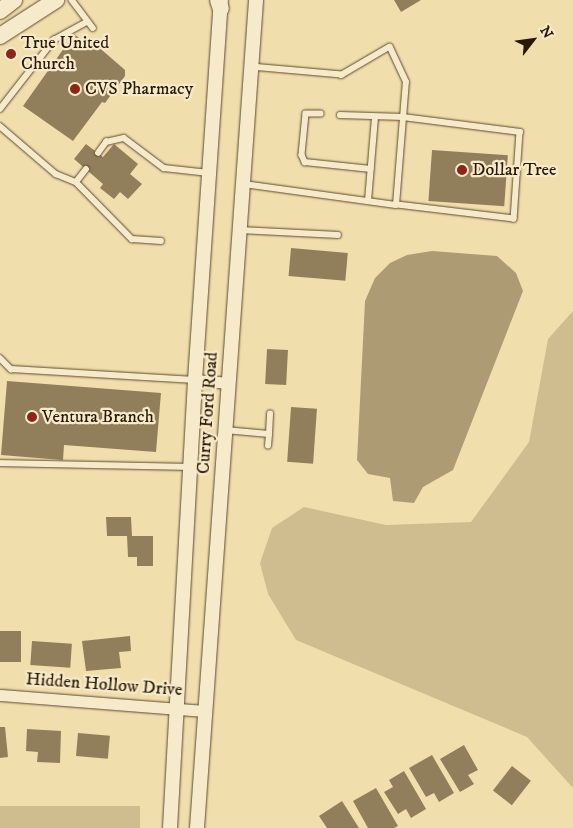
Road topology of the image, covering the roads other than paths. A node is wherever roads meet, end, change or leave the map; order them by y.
1 (14, 0) edge
2 (56, 0) edge
3 (72, 0) edge
4 (256, 0) edge
5 (220, 3) edge
6 (0, 11) edge
7 (87, 22) junction
8 (94, 28) dead end
9 (0, 36) edge
10 (251, 67) junction
11 (0, 109) edge
12 (321, 114) dead end
13 (340, 116) dead end
14 (403, 117) junction
15 (375, 118) junction
16 (0, 126) edge
17 (98, 153) dead end
18 (86, 169) dead end
19 (371, 169) junction
20 (209, 173) junction
21 (76, 182) junction
22 (243, 184) junction
23 (368, 201) junction
24 (396, 205) junction
25 (240, 230) junction
26 (338, 235) dead end
27 (162, 241) dead end
28 (0, 358) edge
29 (195, 380) junction
30 (229, 383) junction
31 (270, 414) dead end
32 (225, 430) junction
33 (268, 434) junction
34 (268, 446) dead end
35 (0, 463) edge
36 (191, 467) junction
37 (0, 695) edge
38 (179, 707) junction
39 (205, 711) junction
40 (170, 828) edge
41 (197, 828) edge

1 - 6 main road
2 - 9 main road
3 - 7 lane
4 - 10 street, Curry Ford Road
5 - 20 street, Curry Ford Road
7 - 8 lane
7 - 11 lane
10 - 14 lane
10 - 22 street, Curry Ford Road
12 - 19 lane
13 - 15 lane
14 - 15 lane
14 - 24 lane
14 - 24 lane
15 - 19 lane
16 - 21 lane
17 - 20 lane
18 - 21 lane
19 - 23 lane
20 - 29 street, Curry Ford Road
21 - 27 lane
22 - 23 lane
22 - 25 street, Curry Ford Road
23 - 24 lane
25 - 26 lane
25 - 30 street, Curry Ford Road
28 - 29 lane
29 - 30 street
29 - 36 street, Curry Ford Road
30 - 32 street, Curry Ford Road
31 - 33 lane
32 - 33 lane
32 - 39 street, Curry Ford Road
33 - 34 lane
35 - 36 lane
36 - 38 street, Curry Ford Road
37 - 38 street, Hidden Hollow Drive
38 - 39 street, Hidden Hollow Drive
38 - 40 street, Curry Ford Road
39 - 41 street, Curry Ford Road

